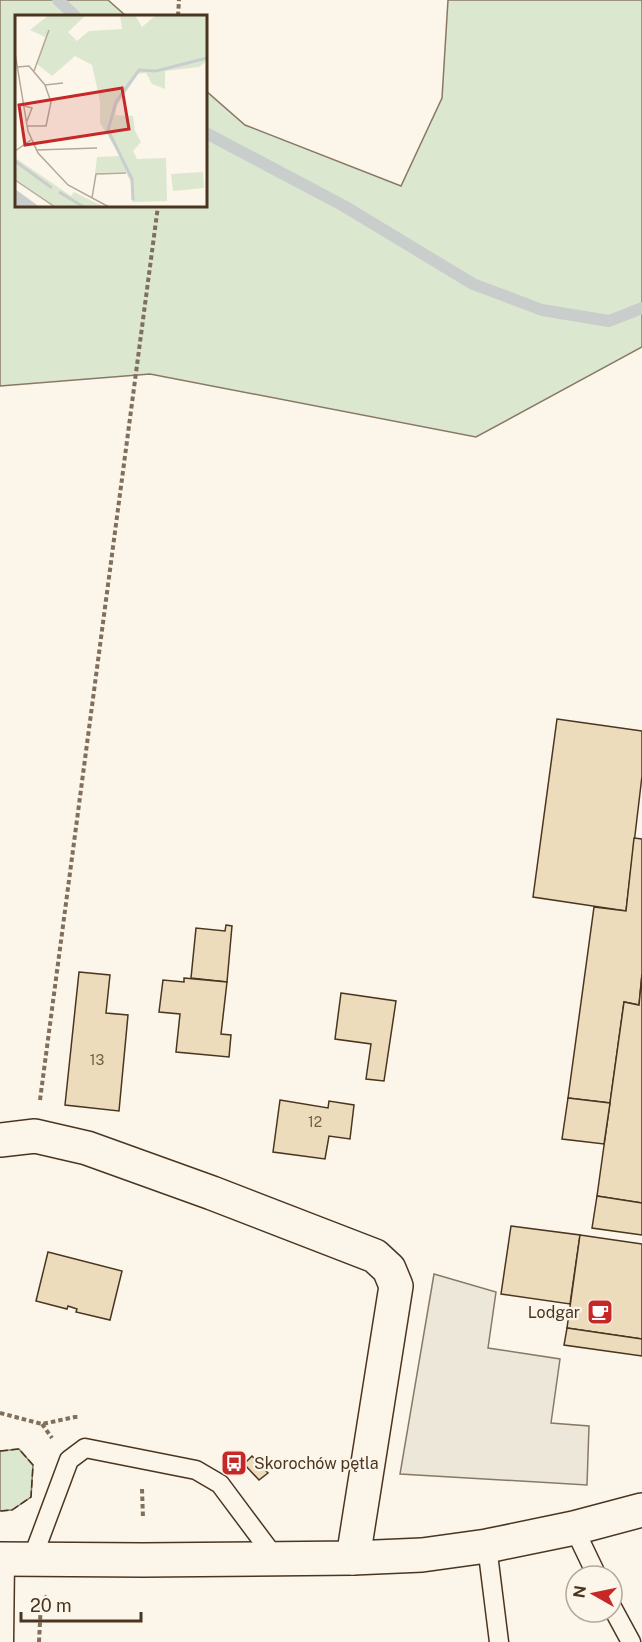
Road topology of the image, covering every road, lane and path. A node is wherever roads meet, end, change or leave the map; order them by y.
1 (179, 0) edge
2 (178, 15) edge
3 (158, 207) edge
4 (35, 1136) junction
5 (0, 1140) edge
6 (0, 1413) edge
7 (85, 1419) dead end
8 (642, 1510) edge
9 (574, 1528) junction
10 (487, 1546) junction
11 (353, 1558) junction
12 (12, 1559) edge
13 (276, 1559) junction
14 (591, 1564) edge
15 (53, 1588) dead end
16 (621, 1624) edge
17 (4, 1642) edge
18 (39, 1642) edge
19 (499, 1642) edge
20 (631, 1642) edge

1 - 2 path
3 - 4 path
4 - 5 street
4 - 11 street
6 - 7 path
8 - 9 street
9 - 10 street
9 - 14 lane
10 - 11 street
10 - 19 lane
11 - 13 street
12 - 13 street
12 - 13 lane
12 - 17 lane
15 - 18 path
16 - 20 lane

